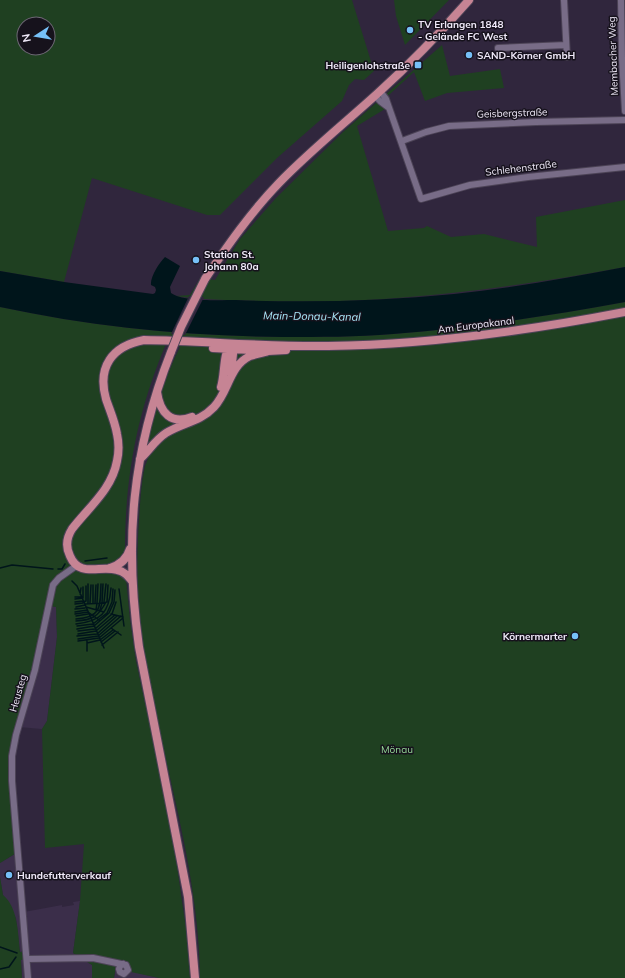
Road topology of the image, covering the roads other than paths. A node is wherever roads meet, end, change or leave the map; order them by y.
1 (469, 0) edge
2 (564, 0) edge
3 (621, 0) edge
4 (566, 45) junction
5 (498, 48) dead end
6 (567, 57) dead end
7 (623, 58) edge
8 (378, 94) junction
9 (625, 111) edge
10 (625, 120) edge
11 (402, 141) junction
12 (625, 167) edge
13 (625, 312) edge
14 (328, 346) junction
15 (230, 347) junction
16 (268, 351) junction
17 (231, 374) junction
18 (157, 388) junction
19 (139, 460) junction
20 (131, 546) junction
21 (76, 566) junction
22 (110, 568) junction
23 (132, 581) junction
24 (28, 959) junction
25 (123, 964) dead end
26 (28, 978) edge
27 (195, 978) edge

1 - 8 main road
2 - 4 street
3 - 7 street, Membacher Weg
4 - 5 street
4 - 6 street
7 - 9 street, Membacher Weg
8 - 11 street
8 - 18 main road, bridge
10 - 11 street, Geisbergstraße
11 - 12 street, Schlehenstraße
13 - 14 main road, Am Europakanal
14 - 15 main road, Am Europakanal
14 - 16 main road, Am Europakanal
15 - 16 main road, Am Europakanal
15 - 17 main road
15 - 18 main road
15 - 21 main road, Am Europakanal
16 - 17 main road
17 - 19 main road
18 - 19 main road
19 - 20 main road
20 - 22 main road
20 - 23 main road
21 - 22 main road
21 - 24 street, Heusteg
22 - 23 main road
23 - 27 main road
24 - 25 street
24 - 26 street, Heusteg

